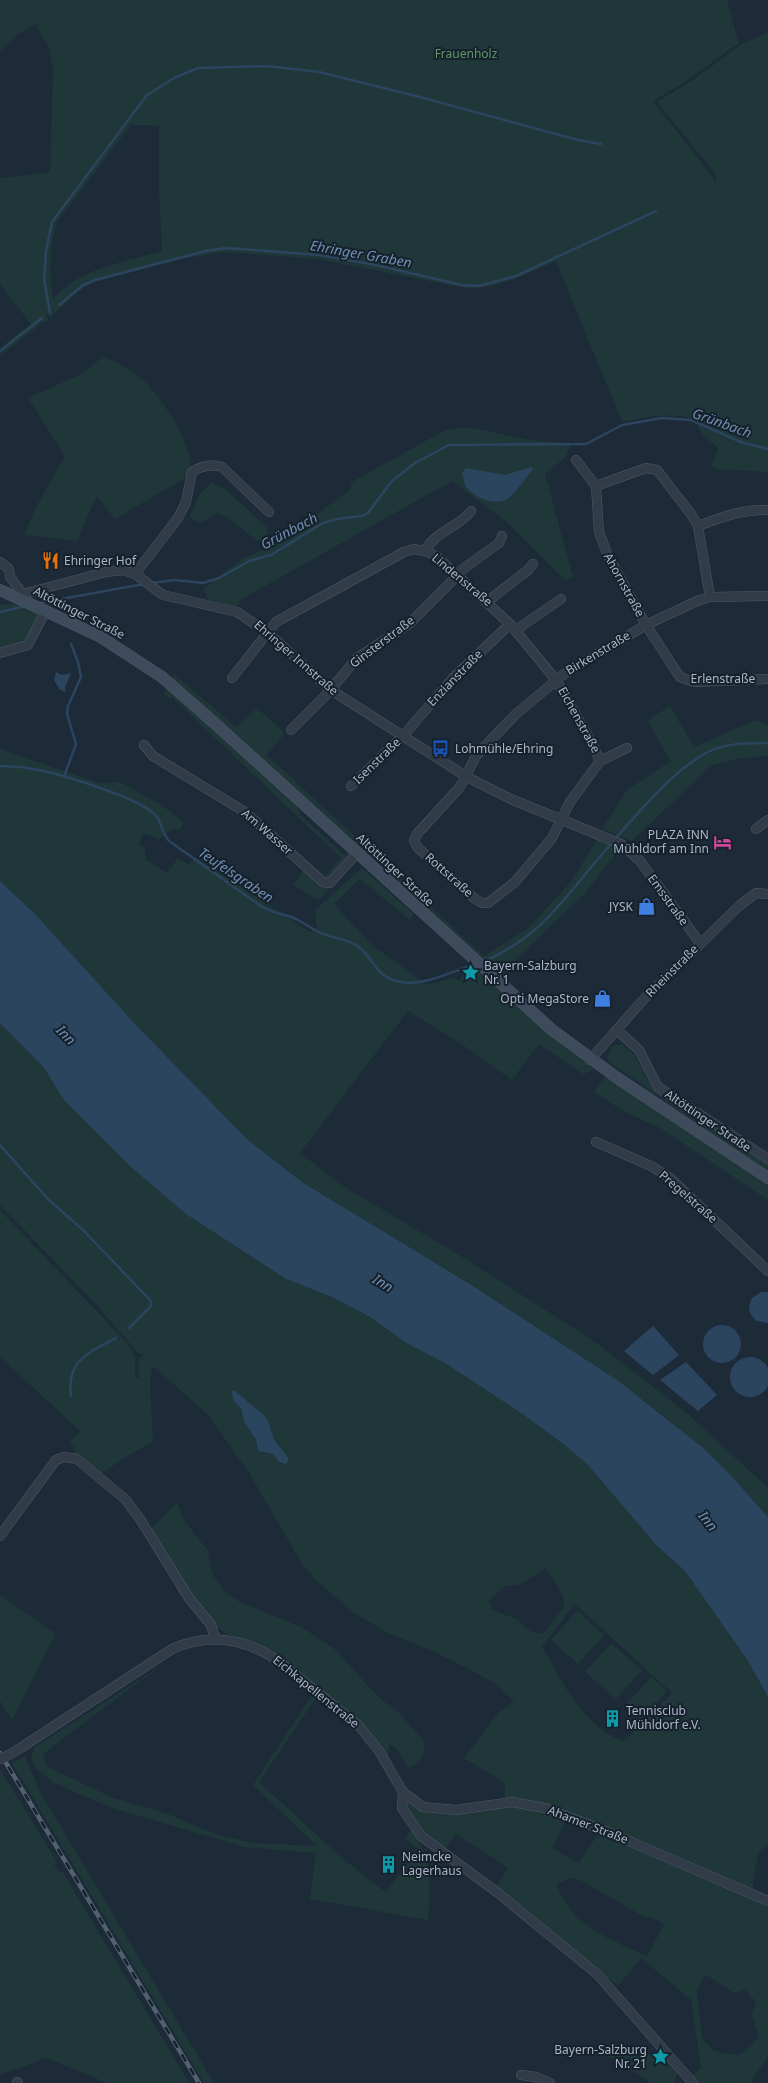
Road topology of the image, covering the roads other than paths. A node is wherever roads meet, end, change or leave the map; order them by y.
1 (576, 460) dead end
2 (596, 486) junction
3 (768, 510) edge
4 (471, 511) dead end
5 (269, 512) dead end
6 (698, 526) junction
7 (502, 536) dead end
8 (425, 551) junction
9 (0, 562) edge
10 (533, 564) dead end
11 (457, 574) junction
12 (139, 577) junction
13 (0, 590) edge
14 (768, 596) edge
15 (22, 597) junction
16 (710, 597) junction
17 (561, 599) dead end
18 (488, 602) junction
19 (44, 609) junction
20 (646, 625) junction
21 (513, 627) junction
22 (267, 632) junction
23 (0, 653) edge
24 (232, 678) dead end
25 (768, 679) edge
26 (556, 680) junction
27 (331, 690) junction
28 (290, 730) dead end
29 (403, 736) junction
30 (144, 745) dead end
31 (627, 748) dead end
32 (600, 761) junction
33 (467, 777) junction
34 (350, 786) dead end
35 (562, 820) junction
36 (768, 820) edge
37 (756, 829) dead end
38 (614, 840) joint
39 (356, 854) junction
40 (765, 893) edge
41 (700, 943) junction
42 (617, 1030) junction
43 (590, 1060) junction
44 (596, 1142) dead end
45 (768, 1159) edge
46 (768, 1178) edge
47 (768, 1271) edge
48 (0, 1536) edge
49 (215, 1638) junction
50 (0, 1760) edge
51 (403, 1792) junction
52 (768, 1901) edge
53 (521, 2074) dead end
54 (691, 2082) edge
55 (550, 2083) edge

1 - 2 street
2 - 6 street
2 - 20 street, Ahornstraße
3 - 6 street
4 - 8 street
5 - 12 street
6 - 16 street
7 - 11 street, Ginsterstraße
8 - 11 street, Lindenstraße
8 - 22 street, Lindenstraße
9 - 15 street
10 - 18 street
11 - 18 street, Lindenstraße
11 - 27 street, Ginsterstraße
12 - 15 street
12 - 22 street, Ehringer Innstraße
13 - 15 main road, Altöttinger Straße
14 - 16 street, Birkenstraße
15 - 19 main road, Altöttinger Straße
16 - 20 street, Birkenstraße
17 - 21 street, Enzianstraße
18 - 21 street, Lindenstraße
19 - 23 street
19 - 39 main road, Altöttinger Straße
20 - 25 street, Erlenstraße
20 - 26 street, Birkenstraße
21 - 26 street, Lindenstraße
21 - 29 street, Enzianstraße
22 - 24 street, Lindenstraße
22 - 27 street, Ehringer Innstraße
26 - 32 street, Eichenstraße
26 - 33 street, Birkenstraße
27 - 28 street, Ginsterstraße
27 - 29 street, Ehringer Innstraße
29 - 33 street, Ehringer Innstraße
29 - 34 street, Isenstraße
30 - 39 street, Am Wasser
31 - 32 street, Eichenstraße
32 - 35 street, Eichenstraße
33 - 35 street, Ehringer Innstraße
33 - 35 street, Rottstraße
35 - 38 street, Ehringer Innstraße
36 - 37 street
38 - 41 street, Emsstraße
39 - 43 main road, Altöttinger Straße
40 - 41 street, Rheinstraße
41 - 42 street, Rheinstraße
42 - 43 street, Rheinstraße
42 - 45 street
43 - 46 main road, Altöttinger Straße
44 - 47 street, Pregelstraße
48 - 49 street
49 - 50 street, bridge
49 - 51 street, Eichkapellenstraße
51 - 52 street, Ahamer Straße
51 - 54 street, Eichkapellenstraße
53 - 55 street

